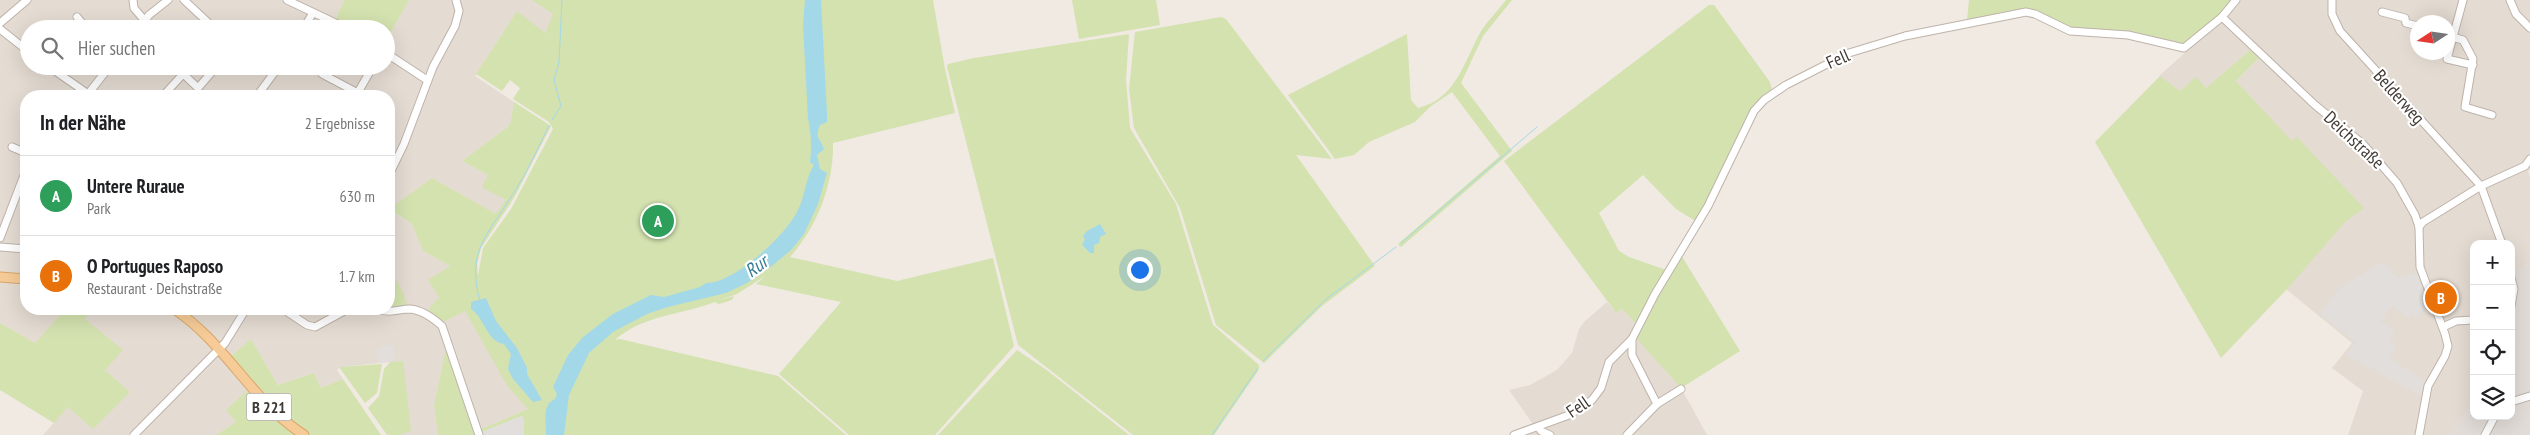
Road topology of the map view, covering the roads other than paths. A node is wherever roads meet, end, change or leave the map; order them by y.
1 (27, 0) edge
2 (133, 0) edge
3 (168, 0) edge
4 (184, 0) edge
5 (287, 0) edge
6 (456, 0) edge
7 (2236, 0) edge
8 (2332, 0) edge
9 (2463, 0) edge
10 (2510, 0) edge
11 (2382, 12) dead end
12 (313, 13) junction
13 (77, 17) dead end
14 (2222, 17) junction
15 (80, 20) edge
16 (145, 20) edge
17 (147, 20) edge
18 (205, 20) edge
19 (309, 20) edge
20 (332, 20) edge
21 (0, 23) edge
22 (2455, 23) edge
23 (2410, 24) edge
24 (2530, 28) edge
25 (0, 29) edge
26 (2455, 38) edge
27 (20, 45) edge
28 (395, 59) edge
29 (2455, 60) edge
30 (2473, 64) junction
31 (61, 75) edge
32 (104, 75) edge
33 (182, 75) edge
34 (184, 75) edge
35 (209, 75) edge
36 (273, 75) edge
37 (324, 75) edge
38 (368, 75) edge
39 (427, 80) junction
40 (83, 90) edge
41 (93, 90) edge
42 (168, 90) edge
43 (261, 90) edge
44 (349, 90) edge
45 (360, 90) edge
46 (2492, 115) dead end
47 (12, 147) dead end
48 (20, 150) edge
49 (2529, 161) edge
50 (395, 163) edge
51 (2481, 186) junction
52 (20, 187) edge
53 (2419, 227) junction
54 (0, 238) edge
55 (2501, 240) edge
56 (0, 247) edge
57 (20, 249) edge
58 (0, 277) edge
59 (20, 279) edge
60 (395, 311) edge
61 (182, 315) edge
62 (242, 315) edge
63 (292, 315) edge
64 (337, 315) edge
65 (2470, 320) edge
66 (2443, 327) junction
67 (1632, 339) junction
68 (221, 346) junction
69 (1620, 350) junction
70 (1632, 355) junction
71 (1681, 389) dead end
72 (2530, 396) edge
73 (2515, 401) edge
74 (1657, 404) junction
75 (2493, 420) edge
76 (1538, 427) junction
77 (134, 435) edge
78 (304, 435) edge
79 (479, 435) edge
80 (1514, 435) edge
81 (1550, 435) edge
82 (1627, 435) edge
83 (2419, 435) edge
84 (2485, 435) edge

1 - 21 street
2 - 16 street
3 - 17 street
4 - 18 street
5 - 12 street
6 - 39 street
7 - 14 street
8 - 51 street, Belderweg
9 - 22 street
10 - 24 street
11 - 23 street
12 - 19 street
12 - 20 street
13 - 15 street
14 - 53 street, Deichstraße
14 - 67 street, Fell
25 - 27 street
26 - 30 street
28 - 39 street
29 - 30 street
30 - 46 street
31 - 40 street
32 - 41 street
33 - 42 street
34 - 35 street
36 - 43 street
37 - 44 street
38 - 45 street
39 - 50 street
47 - 48 street
49 - 51 street
51 - 53 street
51 - 55 street
52 - 54 street
53 - 66 street, Deichstraße
56 - 57 street
58 - 59 main road
60 - 79 street
61 - 68 main road, B 221
62 - 68 street
63 - 64 street
65 - 66 street
66 - 83 street, Deichstraße
67 - 69 street, Fell
67 - 70 street, Fell
68 - 77 street
68 - 78 main road, B 221
69 - 70 street
69 - 76 street, Fell
70 - 74 street, Fell
71 - 74 street
72 - 73 street
74 - 82 street
75 - 84 street
76 - 80 street, Fell
76 - 81 street

